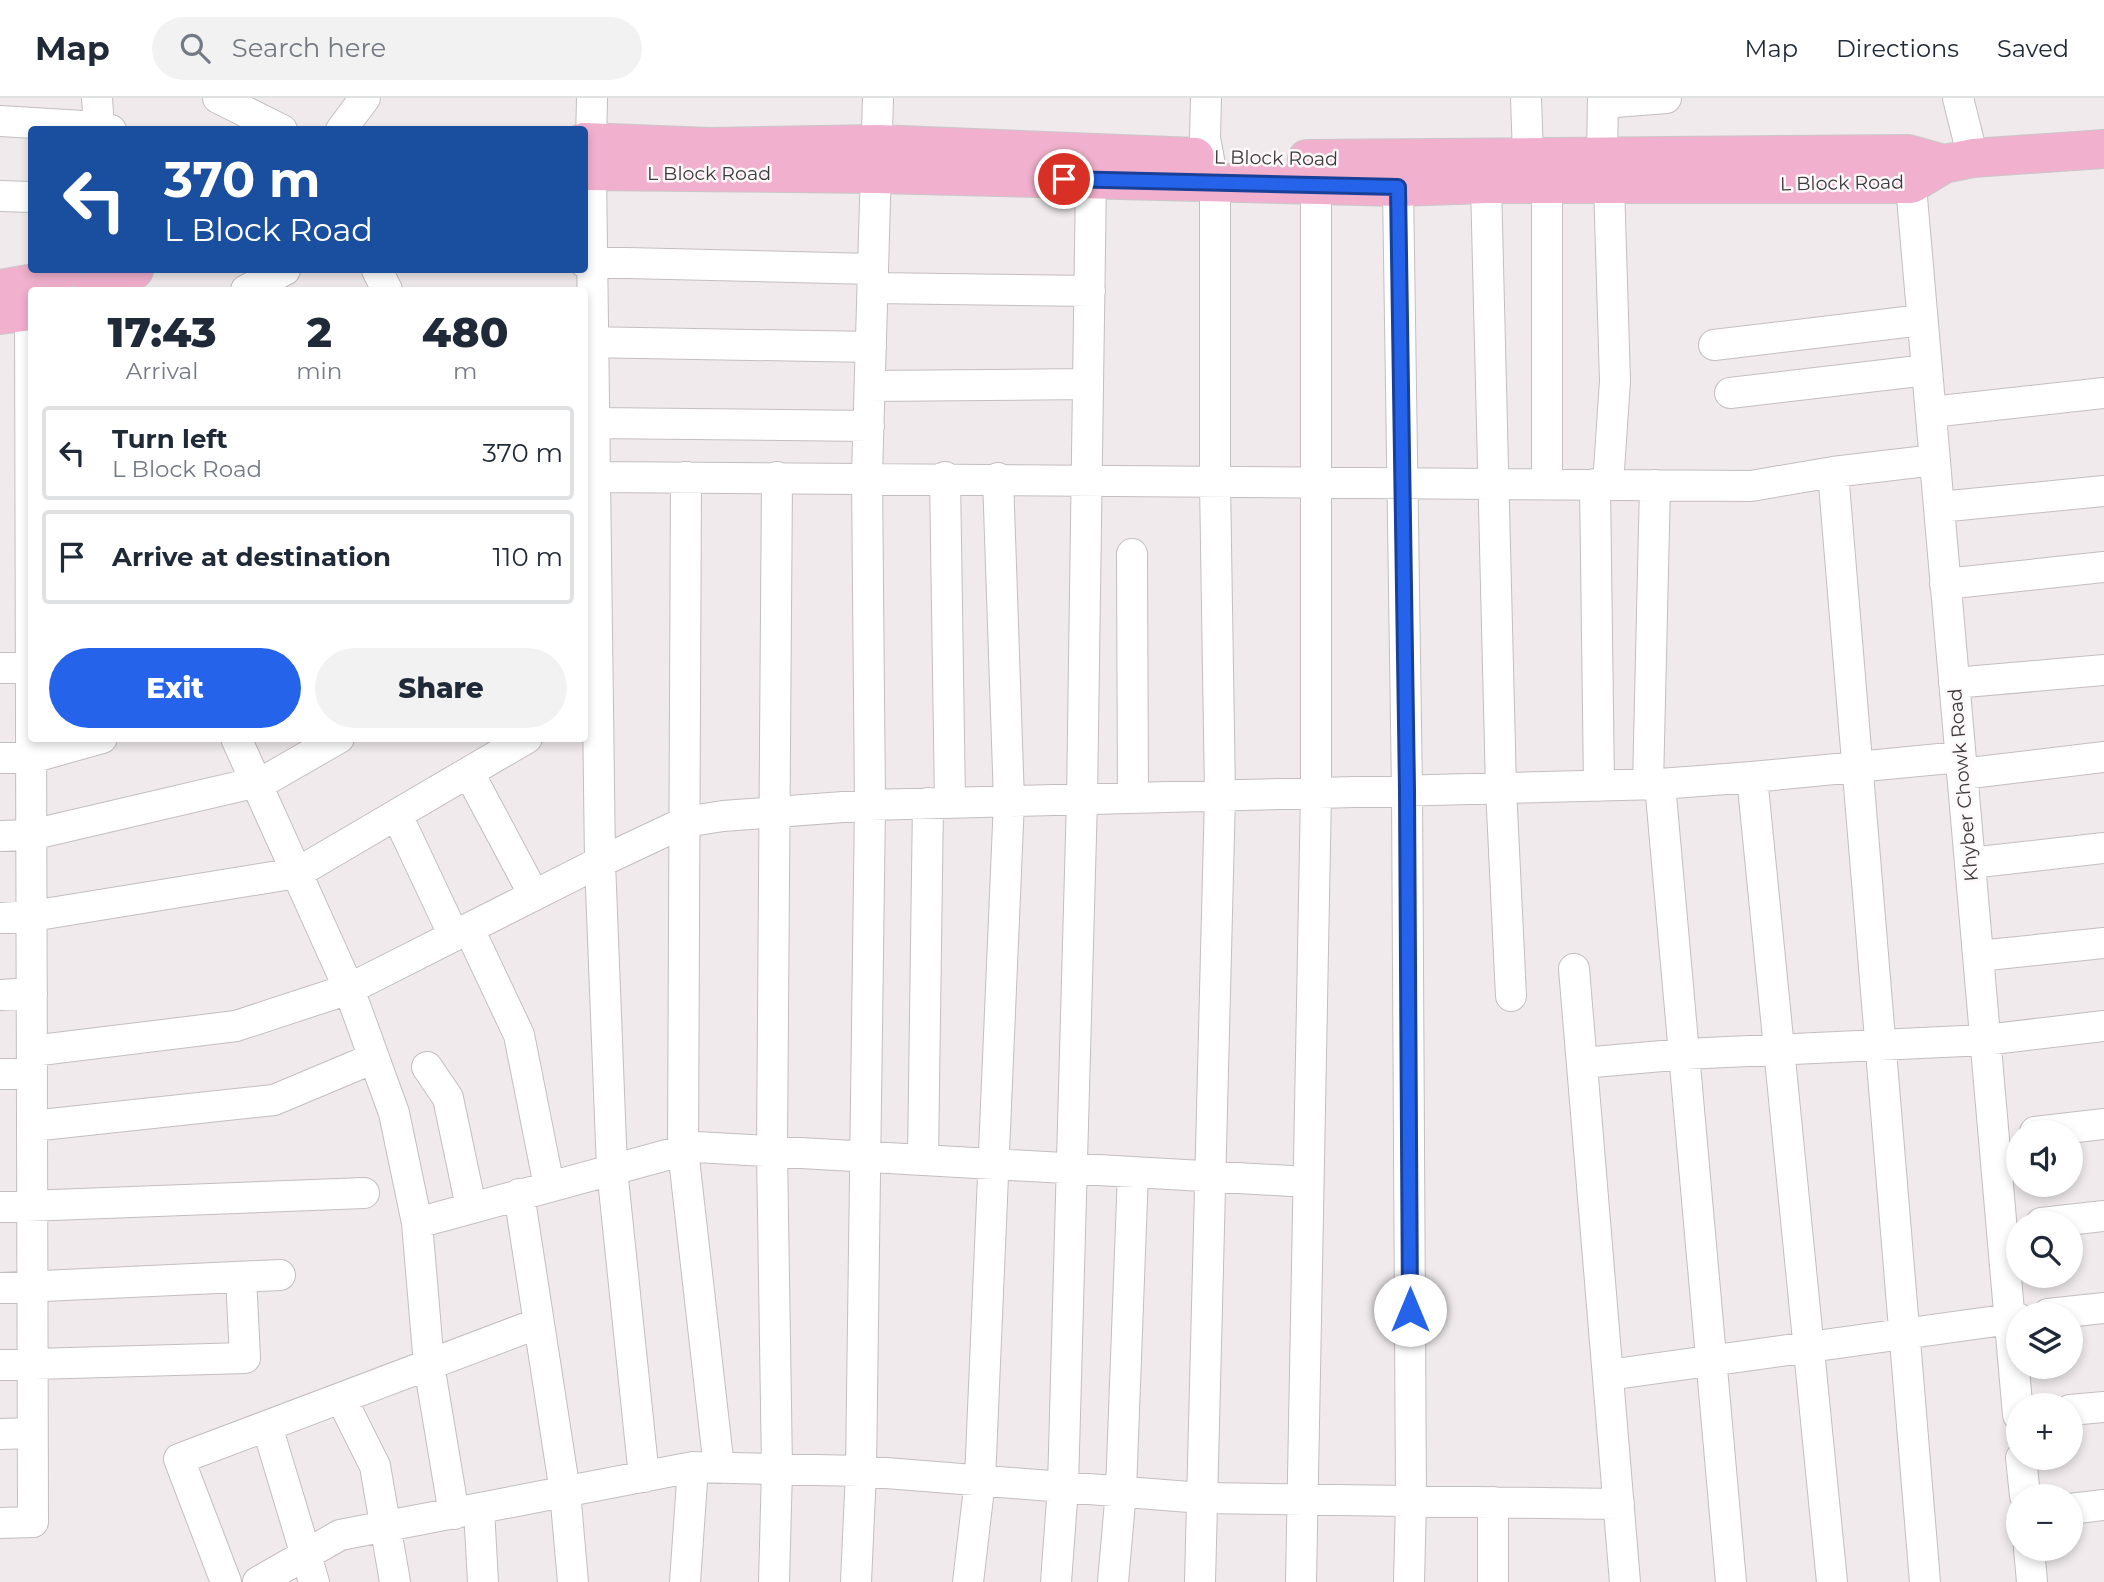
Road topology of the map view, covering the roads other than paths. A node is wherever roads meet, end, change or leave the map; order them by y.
1 (218, 98) edge
2 (365, 98) edge
3 (592, 98) edge
4 (878, 98) edge
5 (1206, 98) edge
6 (1526, 98) edge
7 (1666, 98) edge
8 (1958, 98) edge
9 (1603, 100) edge
10 (102, 118) edge
11 (0, 121) edge
12 (274, 126) edge
13 (344, 126) edge
14 (2104, 149) edge
15 (588, 157) edge
16 (877, 159) junction
17 (1934, 165) junction
18 (1212, 170) junction
19 (1538, 170) junction
20 (1605, 170) junction
21 (1091, 180) junction
22 (1486, 184) junction
23 (1316, 185) junction
24 (1398, 187) junction
25 (0, 196) edge
26 (28, 197) edge
27 (589, 262) edge
28 (279, 273) edge
29 (873, 278) junction
30 (252, 287) edge
31 (0, 289) edge
32 (1090, 291) junction
33 (28, 295) edge
34 (1922, 320) junction
35 (589, 342) edge
36 (1714, 345) dead end
37 (871, 347) junction
38 (1927, 370) junction
39 (1088, 384) junction
40 (870, 386) junction
41 (1730, 393) dead end
42 (2104, 393) edge
43 (1931, 412) junction
44 (590, 423) edge
45 (869, 426) junction
46 (1935, 460) junction
47 (1833, 472) junction
48 (867, 476) junction
49 (595, 477) junction
50 (686, 477) junction
51 (777, 477) junction
52 (945, 477) junction
53 (998, 478) junction
54 (1087, 479) junction
55 (1215, 482) junction
56 (1316, 483) junction
57 (1403, 483) junction
58 (1493, 484) junction
59 (1547, 484) junction
60 (1602, 484) junction
61 (1655, 485) junction
62 (2104, 491) edge
63 (1939, 507) junction
64 (1132, 554) dead end
65 (2104, 567) edge
66 (1945, 584) junction
67 (591, 606) edge
68 (0, 668) edge
69 (28, 668) edge
70 (2104, 670) edge
71 (1954, 683) junction
72 (591, 701) edge
73 (31, 742) edge
74 (88, 742) edge
75 (238, 742) edge
76 (332, 742) edge
77 (520, 742) edge
78 (2104, 757) edge
79 (0, 758) edge
80 (31, 758) junction
81 (1961, 765) junction
82 (1857, 767) junction
83 (469, 773) junction
84 (1752, 777) junction
85 (255, 782) junction
86 (1654, 784) junction
87 (1599, 786) junction
88 (1501, 788) junction
89 (1407, 790) junction
90 (1316, 792) junction
91 (1220, 796) junction
92 (1133, 798) junction
93 (1082, 799) junction
94 (1009, 801) junction
95 (939, 803) junction
96 (870, 805) junction
97 (774, 812) junction
98 (397, 815) junction
99 (685, 822) junction
100 (32, 835) junction
101 (0, 836) edge
102 (2104, 848) edge
103 (600, 862) junction
104 (1970, 863) junction
105 (297, 873) junction
106 (534, 895) junction
107 (32, 916) junction
108 (0, 918) edge
109 (461, 932) junction
110 (2104, 943) edge
111 (1978, 956) junction
112 (1574, 969) dead end
113 (349, 989) junction
114 (32, 993) junction
115 (0, 995) edge
116 (1511, 996) dead end
117 (2104, 1026) edge
118 (1985, 1040) junction
119 (1880, 1045) junction
120 (1780, 1049) junction
121 (1685, 1054) junction
122 (374, 1058) junction
123 (32, 1062) junction
124 (1582, 1063) junction
125 (427, 1068) dead end
126 (0, 1074) edge
127 (2104, 1124) edge
128 (32, 1126) junction
129 (2083, 1126) edge
130 (2006, 1136) edge
131 (683, 1150) junction
132 (772, 1151) junction
133 (865, 1156) junction
134 (923, 1159) junction
135 (994, 1164) junction
136 (1072, 1168) junction
137 (612, 1169) junction
138 (1133, 1172) junction
139 (1210, 1176) junction
140 (1308, 1182) junction
141 (549, 1185) junction
142 (364, 1193) dead end
143 (519, 1194) junction
144 (0, 1207) edge
145 (32, 1207) junction
146 (471, 1207) junction
147 (2104, 1216) edge
148 (2083, 1218) edge
149 (417, 1223) junction
150 (280, 1275) dead end
151 (241, 1277) junction
152 (32, 1287) junction
153 (0, 1288) edge
154 (2104, 1308) edge
155 (2083, 1310) edge
156 (2006, 1319) edge
157 (539, 1323) junction
158 (1905, 1334) junction
159 (1810, 1346) junction
160 (1712, 1360) junction
161 (32, 1364) junction
162 (0, 1365) edge
163 (429, 1365) junction
164 (1608, 1375) junction
165 (341, 1398) junction
166 (2104, 1407) edge
167 (2083, 1409) edge
168 (267, 1426) junction
169 (32, 1433) junction
170 (0, 1434) edge
171 (706, 1467) junction
172 (777, 1469) junction
173 (861, 1471) junction
174 (644, 1476) junction
175 (980, 1480) junction
176 (1063, 1487) junction
177 (1121, 1491) junction
178 (565, 1492) junction
179 (1202, 1498) junction
180 (1302, 1499) junction
181 (1410, 1501) junction
182 (1493, 1502) junction
183 (1619, 1504) junction
184 (2104, 1505) edge
185 (2083, 1507) edge
186 (466, 1511) junction
187 (0, 1523) edge
188 (384, 1527) junction
189 (2030, 1561) edge
190 (310, 1568) edge
191 (226, 1582) edge
192 (258, 1582) edge
193 (395, 1582) edge
194 (483, 1582) edge
195 (573, 1582) edge
196 (685, 1582) edge
197 (774, 1582) edge
198 (856, 1582) edge
199 (968, 1582) edge
200 (1056, 1582) edge
201 (1114, 1582) edge
202 (1200, 1582) edge
203 (1301, 1582) edge
204 (1409, 1582) edge
205 (1493, 1582) edge
206 (1625, 1582) edge
207 (1731, 1582) edge
208 (1832, 1582) edge
209 (1925, 1582) edge
210 (2032, 1582) edge

1 - 12 street
2 - 13 street
3 - 15 street
4 - 16 street
5 - 18 street
6 - 19 street
7 - 9 street
8 - 17 street, Khyber Chowk Road
9 - 20 street
10 - 11 street
14 - 17 main road, L Block Road
15 - 16 main road, L Block Road
15 - 27 street
16 - 18 main road, L Block Road
16 - 21 main road, L Block Road
16 - 29 street
17 - 20 main road, L Block Road
17 - 34 street, Khyber Chowk Road
18 - 19 main road, L Block Road
18 - 21 main road, L Block Road
18 - 23 main road, L Block Road
18 - 55 street
19 - 20 main road, L Block Road
19 - 22 main road, L Block Road
19 - 59 street
20 - 60 street
21 - 32 street
22 - 24 main road, L Block Road
22 - 58 street
23 - 24 main road, L Block Road
23 - 56 street
24 - 57 street
25 - 26 street
27 - 29 street
27 - 35 street
28 - 30 street
29 - 32 street
29 - 37 street
31 - 33 main road
32 - 39 street
34 - 36 street
34 - 38 street, Khyber Chowk Road
35 - 37 street
35 - 44 street
37 - 40 street
38 - 41 street
38 - 43 street, Khyber Chowk Road
39 - 40 street
39 - 54 street
40 - 45 street
42 - 43 street
43 - 46 street, Khyber Chowk Road
44 - 45 street
44 - 49 street
45 - 48 street
46 - 47 street
46 - 63 street, Khyber Chowk Road
47 - 61 street
47 - 82 street
48 - 51 street
48 - 52 street
48 - 96 street
49 - 50 street
49 - 67 street
50 - 51 street
50 - 99 street
51 - 97 street
52 - 53 street
52 - 95 street
53 - 54 street
53 - 94 street
54 - 55 street
54 - 93 street
55 - 56 street
55 - 91 street
56 - 57 street
56 - 90 street
57 - 58 street
57 - 89 street
58 - 59 street
58 - 88 street
59 - 60 street
60 - 61 street
60 - 87 street
61 - 86 street
62 - 63 street
63 - 66 street, Khyber Chowk Road
64 - 92 street
65 - 66 street
66 - 71 street, Khyber Chowk Road
67 - 72 street
68 - 69 street
70 - 71 street
71 - 81 street, Khyber Chowk Road
72 - 103 street
73 - 80 street
74 - 80 street
75 - 85 street
76 - 85 street
77 - 83 street
78 - 81 street
79 - 80 street
80 - 100 street
81 - 82 street
81 - 104 street, Khyber Chowk Road
82 - 84 street
82 - 119 street
83 - 98 street
83 - 106 street
84 - 86 street
84 - 120 street
85 - 100 street
85 - 105 street
86 - 87 street
86 - 121 street
87 - 88 street
88 - 89 street
88 - 116 street
89 - 90 street
89 - 181 street
90 - 91 street
90 - 140 street
91 - 92 street
91 - 139 street
92 - 93 street
93 - 94 street
93 - 136 street
94 - 95 street
94 - 135 street
95 - 96 street
95 - 134 street
96 - 97 street
96 - 133 street
97 - 99 street
97 - 132 street
98 - 105 street
98 - 109 street
99 - 103 street
99 - 131 street
100 - 101 street
100 - 107 street
102 - 104 street
103 - 106 street
103 - 137 street
104 - 111 street, Khyber Chowk Road
105 - 107 street
105 - 113 street
106 - 109 street
107 - 108 street
107 - 114 street
109 - 113 street
109 - 141 street
110 - 111 street
111 - 118 street, Khyber Chowk Road
112 - 124 street
113 - 122 street
113 - 123 street
114 - 115 street
114 - 123 street
117 - 118 street
118 - 119 street
118 - 130 street, Khyber Chowk Road
119 - 120 street
119 - 158 street
120 - 121 street
120 - 159 street
121 - 124 street
121 - 160 street
122 - 128 street
122 - 149 street
123 - 126 street
123 - 128 street
124 - 164 street
125 - 146 street
127 - 129 street
128 - 145 street
131 - 132 street
131 - 137 street
131 - 171 street
132 - 133 street
132 - 172 street
133 - 134 street
133 - 173 street
134 - 135 street
135 - 136 street
135 - 175 street
136 - 138 street
136 - 176 street
137 - 141 street
137 - 174 street
138 - 139 street
138 - 177 street
139 - 140 street
139 - 179 street
140 - 180 street
141 - 143 street
142 - 145 street
143 - 146 street
143 - 157 street
144 - 145 street
145 - 152 street
146 - 149 street
147 - 148 street
149 - 163 street
150 - 151 street
151 - 152 street
151 - 161 street
152 - 153 street
152 - 161 street
154 - 155 street
156 - 158 street
157 - 163 street
157 - 178 street
158 - 159 street
158 - 209 street
159 - 160 street
159 - 208 street
160 - 164 street
160 - 207 street
161 - 162 street
161 - 169 street
163 - 165 street
163 - 186 street
164 - 183 street
165 - 168 street
165 - 188 street
166 - 167 street
168 - 190 street
168 - 191 street
169 - 170 street
169 - 187 street
171 - 172 street
171 - 174 street
171 - 196 street
172 - 173 street
172 - 197 street
173 - 175 street
173 - 198 street
174 - 178 street
175 - 176 street
175 - 199 street
176 - 177 street
176 - 200 street
177 - 179 street
177 - 201 street
178 - 186 street
178 - 195 street
179 - 180 street
179 - 202 street
180 - 181 street
180 - 203 street
181 - 182 street
181 - 204 street
182 - 183 street
182 - 205 street
183 - 206 street
184 - 185 street
186 - 188 street
186 - 194 street
188 - 190 street
188 - 193 street
189 - 210 street
190 - 192 street

